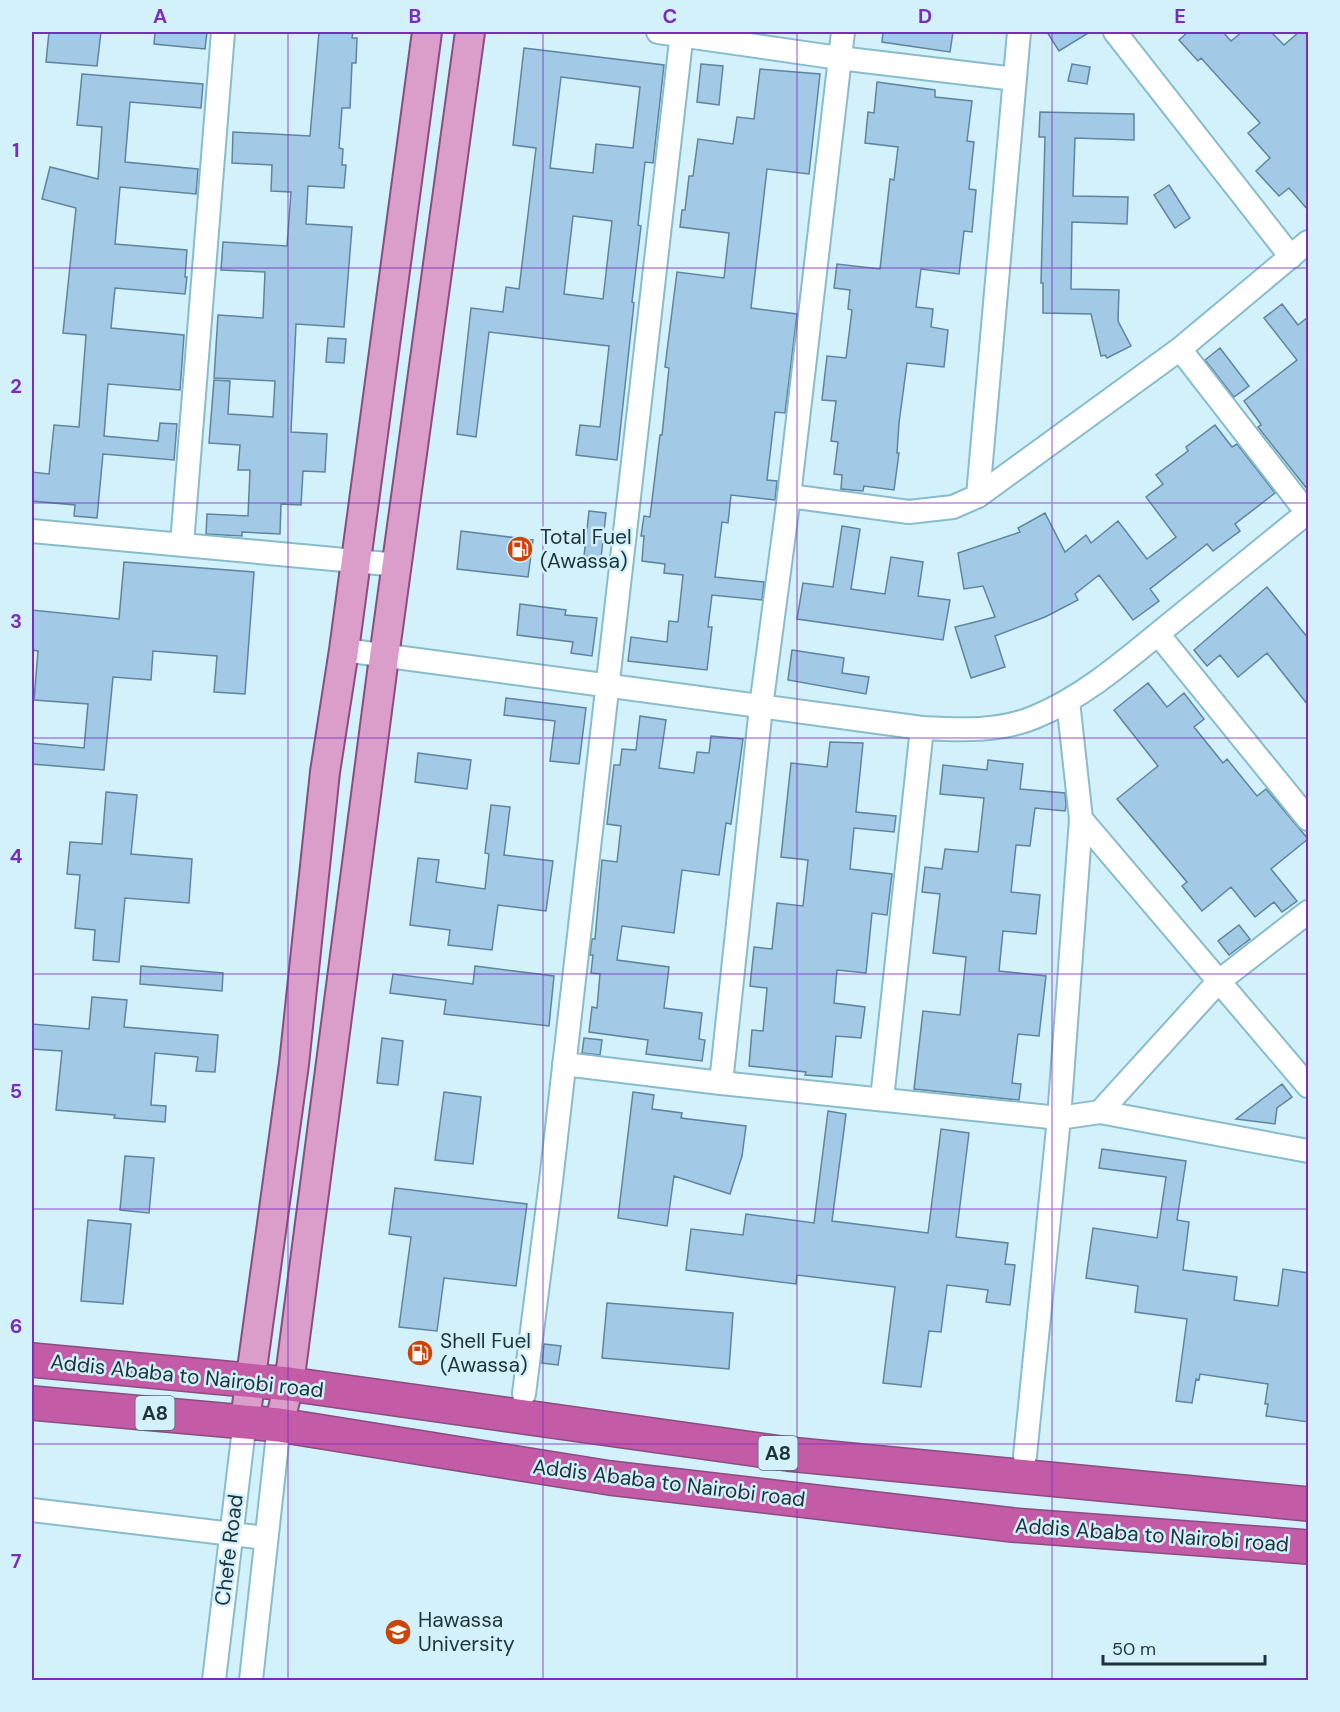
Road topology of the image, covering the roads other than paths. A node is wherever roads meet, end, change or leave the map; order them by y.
1 (223, 32) edge
2 (427, 32) edge
3 (470, 32) edge
4 (658, 32) edge
5 (843, 32) edge
6 (1019, 32) edge
7 (1115, 32) edge
8 (681, 33) edge
9 (839, 58) junction
10 (1015, 79) junction
11 (1300, 249) edge
12 (1180, 348) junction
13 (789, 496) junction
14 (978, 496) junction
15 (1308, 513) edge
16 (32, 531) edge
17 (182, 544) junction
18 (354, 561) junction
19 (398, 565) junction
20 (1158, 634) junction
21 (344, 650) junction
22 (384, 657) junction
23 (607, 684) junction
24 (1068, 700) junction
25 (761, 707) junction
26 (922, 728) junction
27 (1081, 819) junction
28 (1308, 819) edge
29 (1308, 912) edge
30 (1218, 982) junction
31 (564, 1064) junction
32 (721, 1083) junction
33 (1308, 1086) edge
34 (882, 1099) junction
35 (1100, 1112) junction
36 (1059, 1118) junction
37 (1308, 1151) edge
38 (32, 1360) edge
39 (250, 1379) junction
40 (289, 1384) junction
41 (524, 1394) dead end
42 (32, 1403) edge
43 (245, 1420) junction
44 (279, 1425) junction
45 (1024, 1456) dead end
46 (1308, 1504) edge
47 (32, 1510) edge
48 (231, 1534) junction
49 (267, 1538) junction
50 (1308, 1547) edge
51 (214, 1680) edge
52 (251, 1680) edge

1 - 17 street
2 - 18 main road
3 - 19 main road
4 - 8 street
5 - 9 street
6 - 10 street
7 - 11 street
8 - 9 street
8 - 23 street
9 - 10 street
9 - 13 street
10 - 14 street
11 - 12 street
12 - 14 street
12 - 15 street
13 - 14 street
13 - 25 street
15 - 20 street
16 - 17 street
17 - 18 street
18 - 19 street
18 - 21 main road
19 - 22 main road
20 - 24 street
20 - 28 street
21 - 22 street
21 - 39 main road
22 - 23 street
22 - 40 main road
23 - 25 street
23 - 31 street
24 - 26 street
24 - 27 street
25 - 26 street
25 - 32 street
26 - 34 street
27 - 30 street
27 - 36 street
29 - 30 street
30 - 33 street
30 - 35 street
31 - 32 street
31 - 41 street
32 - 34 street
34 - 36 street
35 - 36 street
35 - 37 street
36 - 45 street
38 - 39 highway, Addis Ababa to Nairobi road / A8
39 - 40 highway, Addis Ababa to Nairobi road / A8
39 - 43 main road
40 - 44 main road
40 - 46 highway, Addis Ababa to Nairobi road / A8
42 - 43 highway, Addis Ababa to Nairobi road / A8
43 - 44 highway, Addis Ababa to Nairobi road / A8
43 - 48 street, Chefe Road
44 - 49 street, Chefe Road
44 - 50 highway, Addis Ababa to Nairobi road / A8
47 - 48 street
48 - 49 street
48 - 51 street, Chefe Road
49 - 52 street, Chefe Road

